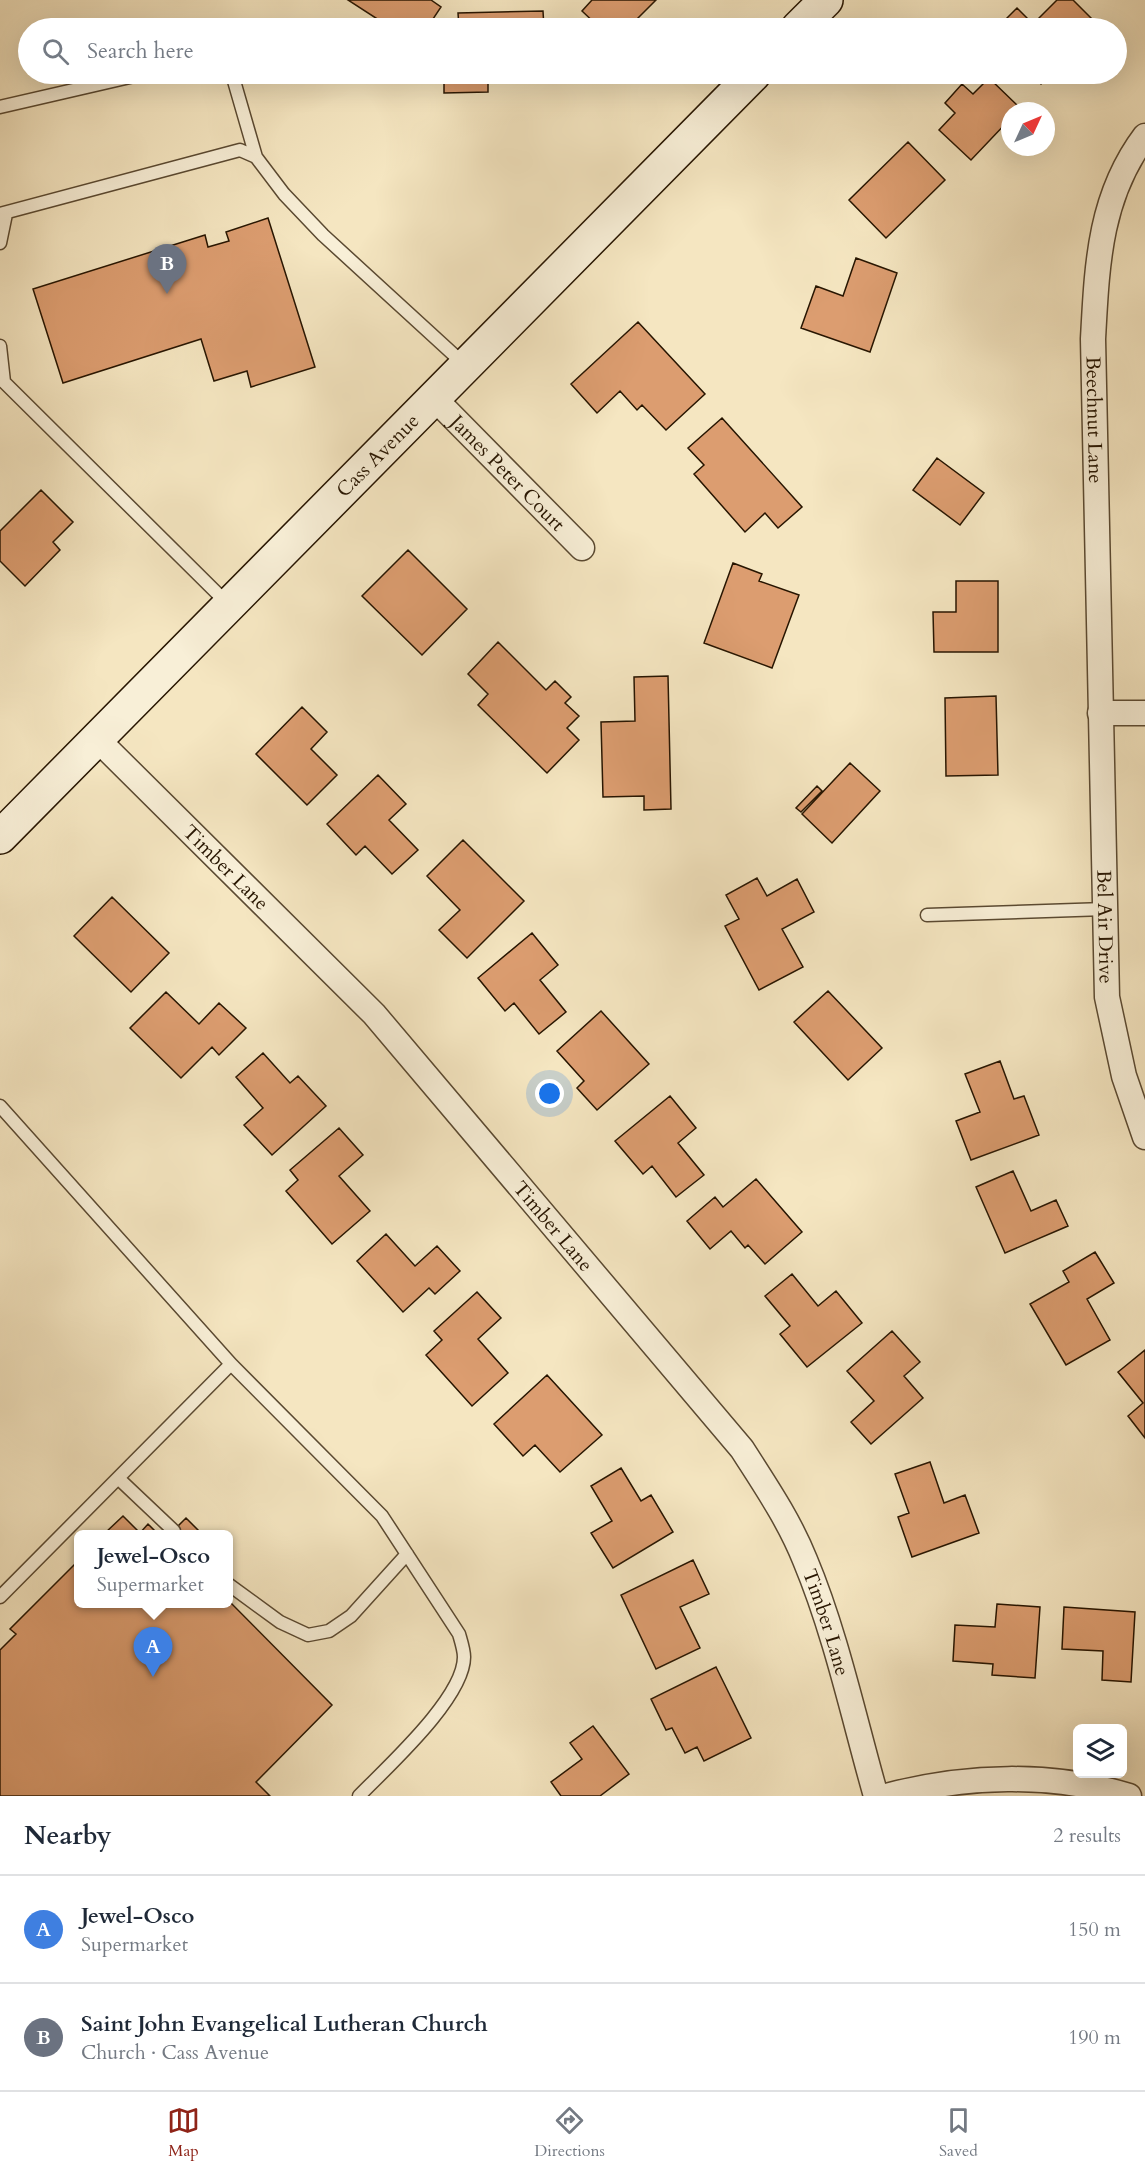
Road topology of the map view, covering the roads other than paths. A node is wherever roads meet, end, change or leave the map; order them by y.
1 (826, 0) edge
2 (808, 18) edge
3 (100, 84) edge
4 (235, 84) edge
5 (744, 84) edge
6 (0, 107) edge
7 (1145, 136) edge
8 (256, 157) junction
9 (3, 214) edge
10 (0, 243) edge
11 (0, 346) edge
12 (466, 365) junction
13 (2, 381) edge
14 (434, 398) junction
15 (582, 548) dead end
16 (230, 605) junction
17 (1100, 713) junction
18 (1145, 713) edge
19 (97, 739) junction
20 (0, 837) edge
21 (1105, 909) junction
22 (927, 915) dead end
23 (0, 1106) edge
24 (1145, 1137) edge
25 (231, 1364) junction
26 (118, 1478) junction
27 (173, 1530) edge
28 (407, 1554) junction
29 (233, 1588) edge
30 (0, 1597) edge
31 (358, 1796) edge
32 (876, 1796) edge
33 (886, 1796) edge
34 (1129, 1796) edge

1 - 2 main road
3 - 6 lane
4 - 8 lane
5 - 12 main road, Cass Avenue
7 - 17 street, Beechnut Lane
8 - 9 lane
8 - 12 lane
9 - 10 lane
11 - 13 lane
12 - 14 main road, Cass Avenue
13 - 16 lane
14 - 15 street, James Peter Court
14 - 16 main road, Cass Avenue
16 - 19 main road, Cass Avenue
17 - 18 street
17 - 21 street, Bel Air Drive
19 - 20 main road, Cass Avenue
19 - 32 street, Timber Lane
21 - 22 lane
21 - 24 street, Bel Air Drive
23 - 25 lane
25 - 26 lane
25 - 28 lane
26 - 27 lane
26 - 30 lane
28 - 29 lane
28 - 31 lane
33 - 34 street

